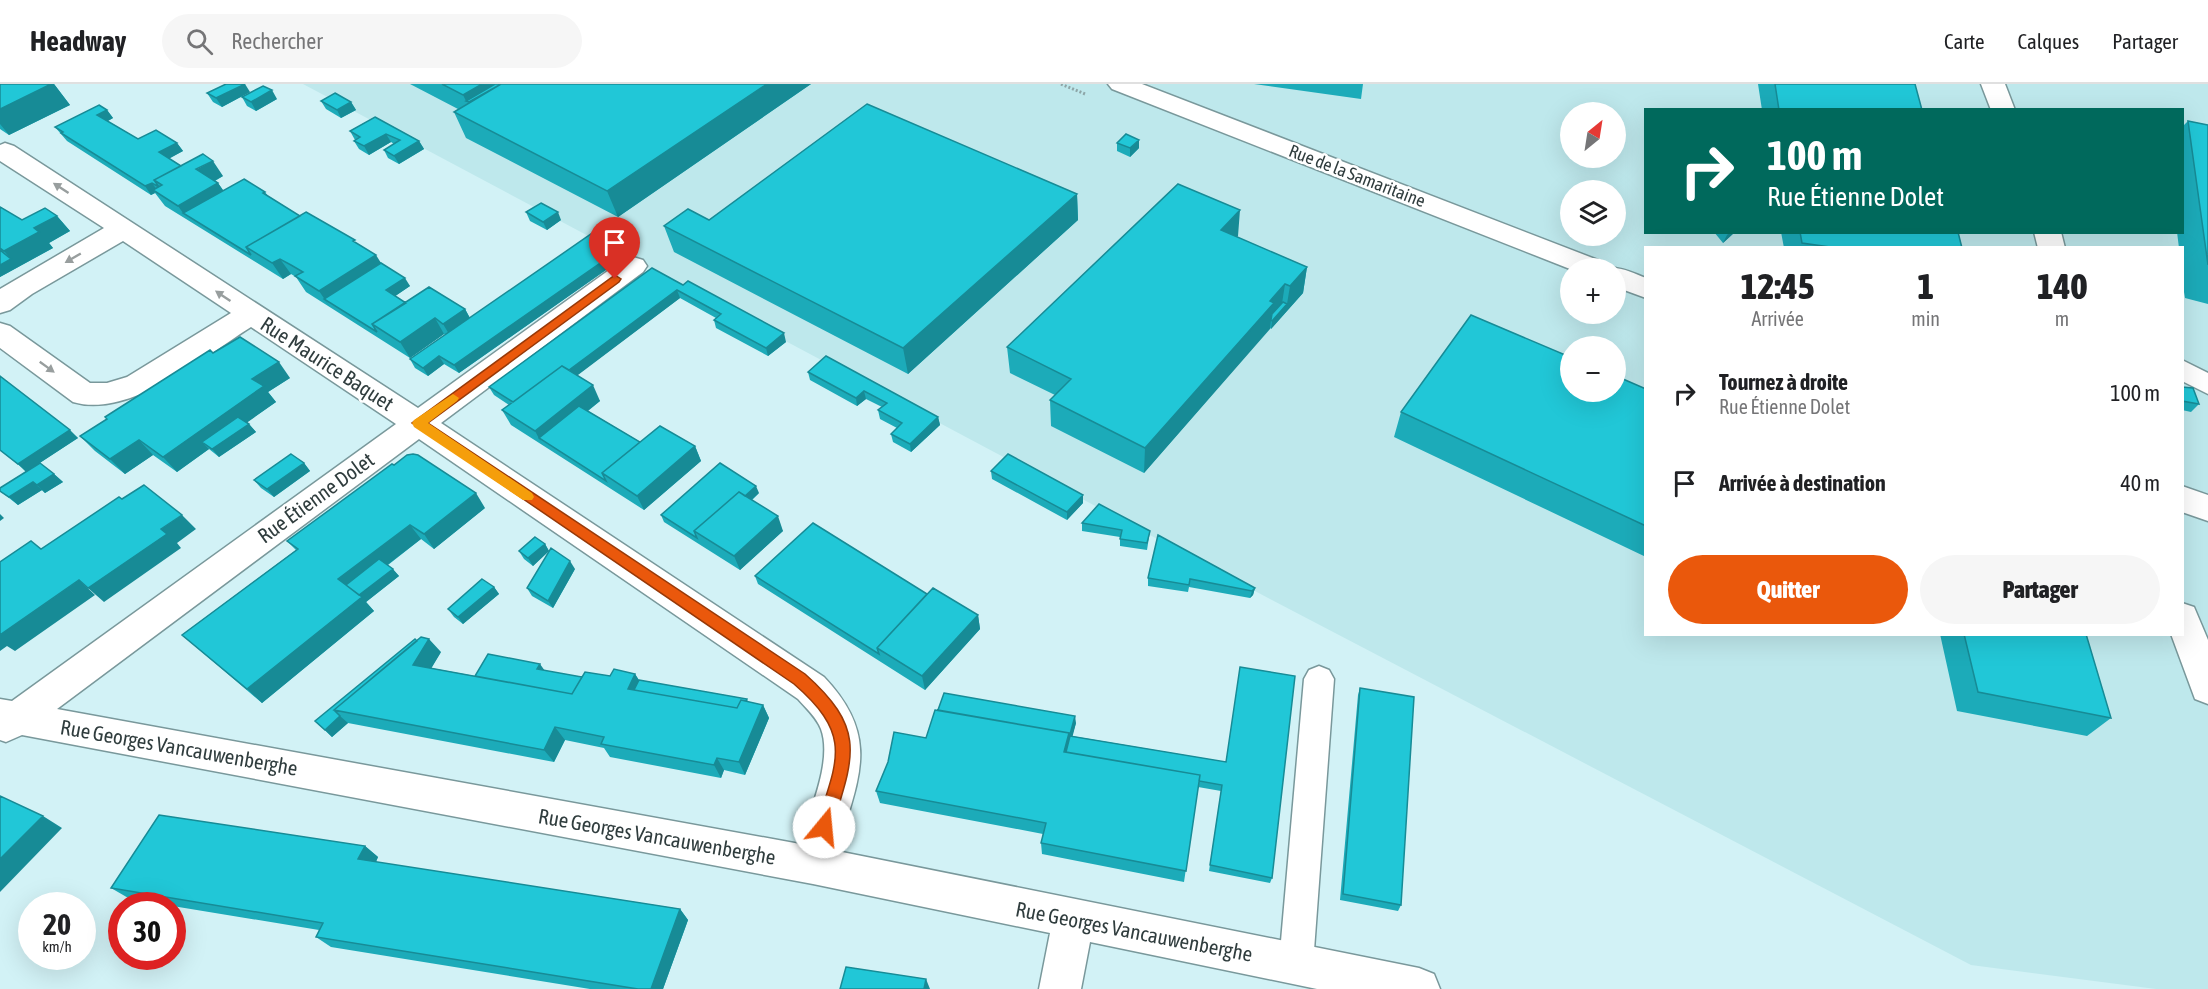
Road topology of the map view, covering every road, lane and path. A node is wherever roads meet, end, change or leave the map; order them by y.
1 (1120, 84) edge
2 (1993, 84) edge
3 (2002, 108) edge
4 (3, 152) edge
5 (123, 229) junction
6 (1567, 258) edge
7 (633, 266) dead end
8 (1626, 281) edge
9 (1644, 288) edge
10 (0, 303) edge
11 (251, 314) junction
12 (0, 333) edge
13 (2184, 370) edge
14 (2208, 385) edge
15 (418, 423) junction
16 (2184, 499) edge
17 (2208, 508) edge
18 (2184, 622) edge
19 (1319, 679) dead end
20 (2208, 688) edge
21 (5, 721) edge
22 (813, 865) junction
23 (1073, 920) junction
24 (1296, 964) junction
25 (1060, 989) edge
26 (1419, 989) edge

1 - 6 street, Rue de la Samaritaine
2 - 3 street
5 -> 4 street, Rue Maurice Baquet
5 -> 10 street
11 -> 5 street, Rue Maurice Baquet
7 - 15 street, Rue Étienne Dolet
8 - 9 street
12 -> 11 street, Rue Maurice Baquet
11 - 15 street, Rue Maurice Baquet
13 - 14 lane
15 - 21 street, Rue Étienne Dolet
15 - 22 street, Rue Maurice Baquet
16 - 17 street
18 - 20 street
19 - 24 lane
21 - 22 street, Rue Georges Vancauwenberghe
22 - 23 street, Rue Georges Vancauwenberghe
23 - 24 street, Rue Georges Vancauwenberghe
23 - 25 street
24 - 26 street, Rue Georges Vancauwenberghe

